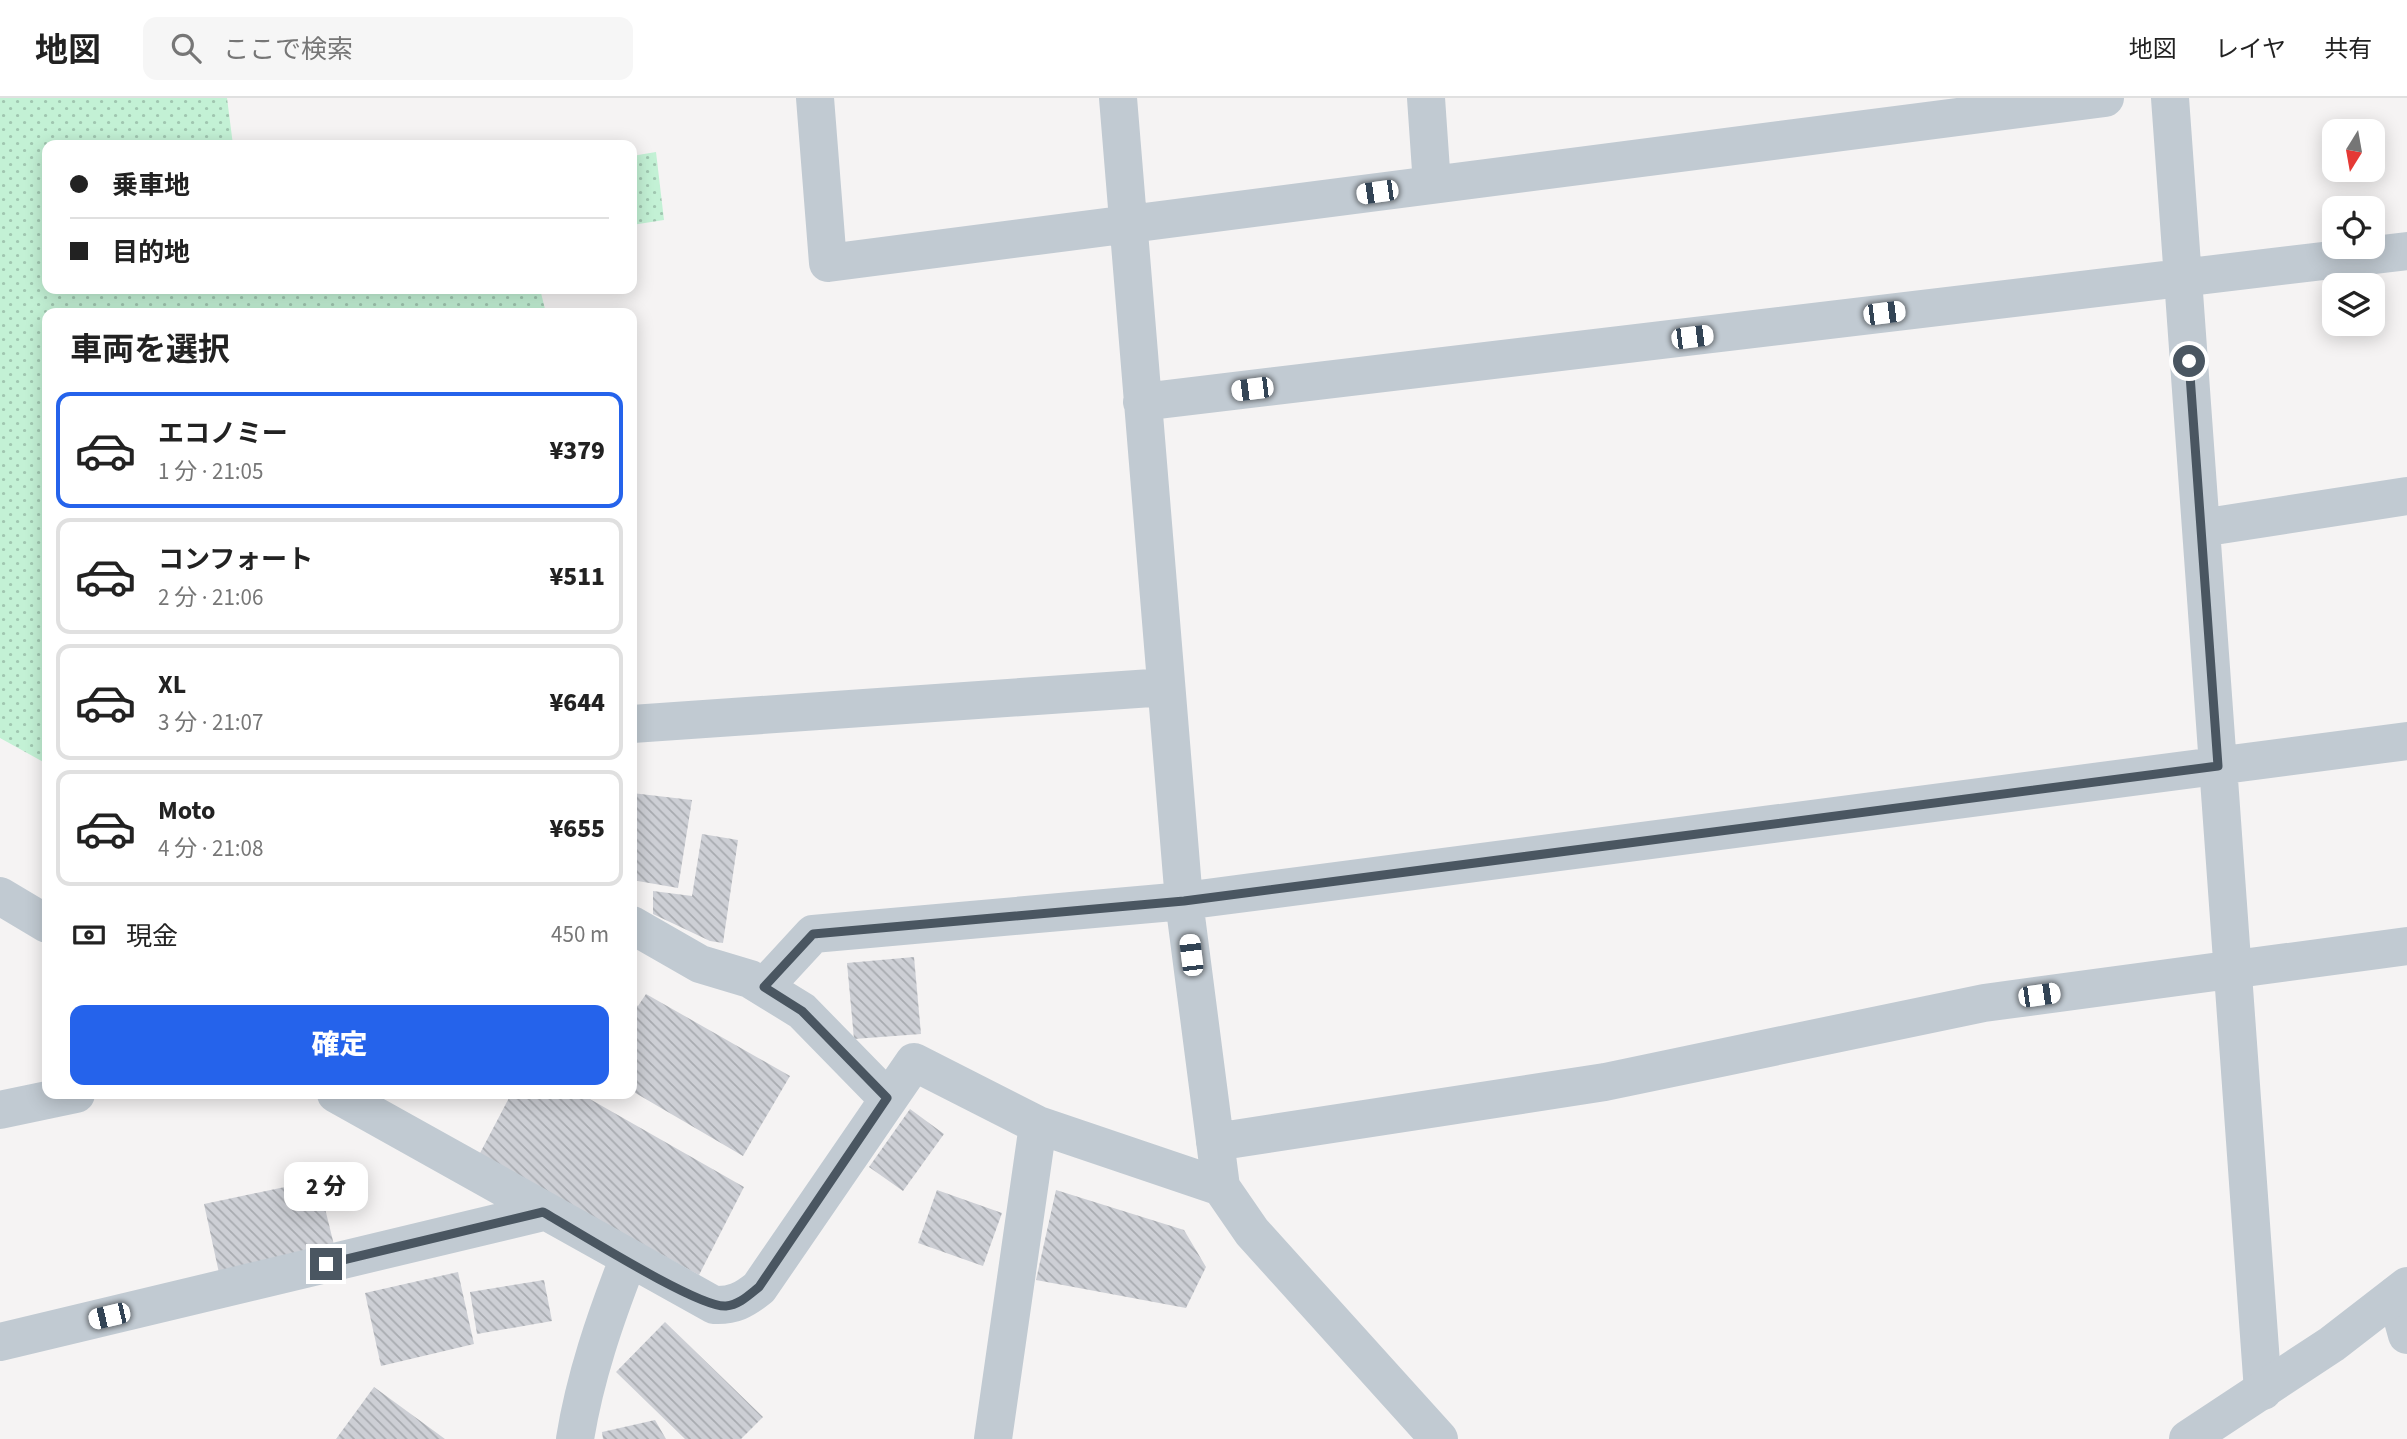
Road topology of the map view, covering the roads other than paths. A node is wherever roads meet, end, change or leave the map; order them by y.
1 (815, 98) edge
2 (1118, 98) edge
3 (1426, 98) edge
4 (2105, 98) edge
5 (2170, 98) edge
6 (1432, 185) junction
7 (1128, 224) junction
8 (2407, 251) edge
9 (2183, 278) junction
10 (1142, 402) junction
11 (2407, 496) edge
12 (2201, 528) junction
13 (1166, 687) junction
14 (637, 724) edge
15 (2407, 741) edge
16 (2218, 766) junction
17 (0, 896) edge
18 (1184, 901) junction
19 (42, 922) edge
20 (637, 928) edge
21 (2407, 946) edge
22 (2232, 968) junction
23 (764, 987) junction
24 (887, 1098) junction
25 (52, 1099) edge
26 (344, 1099) edge
27 (0, 1110) edge
28 (1038, 1125) junction
29 (1215, 1142) junction
30 (1221, 1187) junction
31 (543, 1212) junction
32 (628, 1260) junction
33 (2402, 1291) edge
34 (2407, 1335) edge
35 (0, 1342) edge
36 (2263, 1391) junction
37 (575, 1439) edge
38 (993, 1439) edge
39 (1438, 1439) edge
40 (2188, 1439) edge

1 - 7 street
2 - 7 street
3 - 6 street
4 - 6 street
5 - 9 street
6 - 7 street
7 - 10 street
8 - 9 street
9 - 10 street
9 - 12 street
10 - 13 street
11 - 12 street
12 - 16 street
13 - 14 street
13 - 18 street
15 - 16 street
16 - 18 street
16 - 22 street
17 - 19 street
18 - 23 street
18 - 29 street
20 - 23 street
21 - 22 street
22 - 29 street
22 - 36 street
23 - 24 street
24 - 28 street
24 - 32 street
25 - 27 street
26 - 31 street
28 - 30 street
28 - 38 street
29 - 30 street
30 - 39 street
31 - 32 street
31 - 35 street
32 - 37 street
33 - 34 street
33 - 36 street
36 - 40 street

